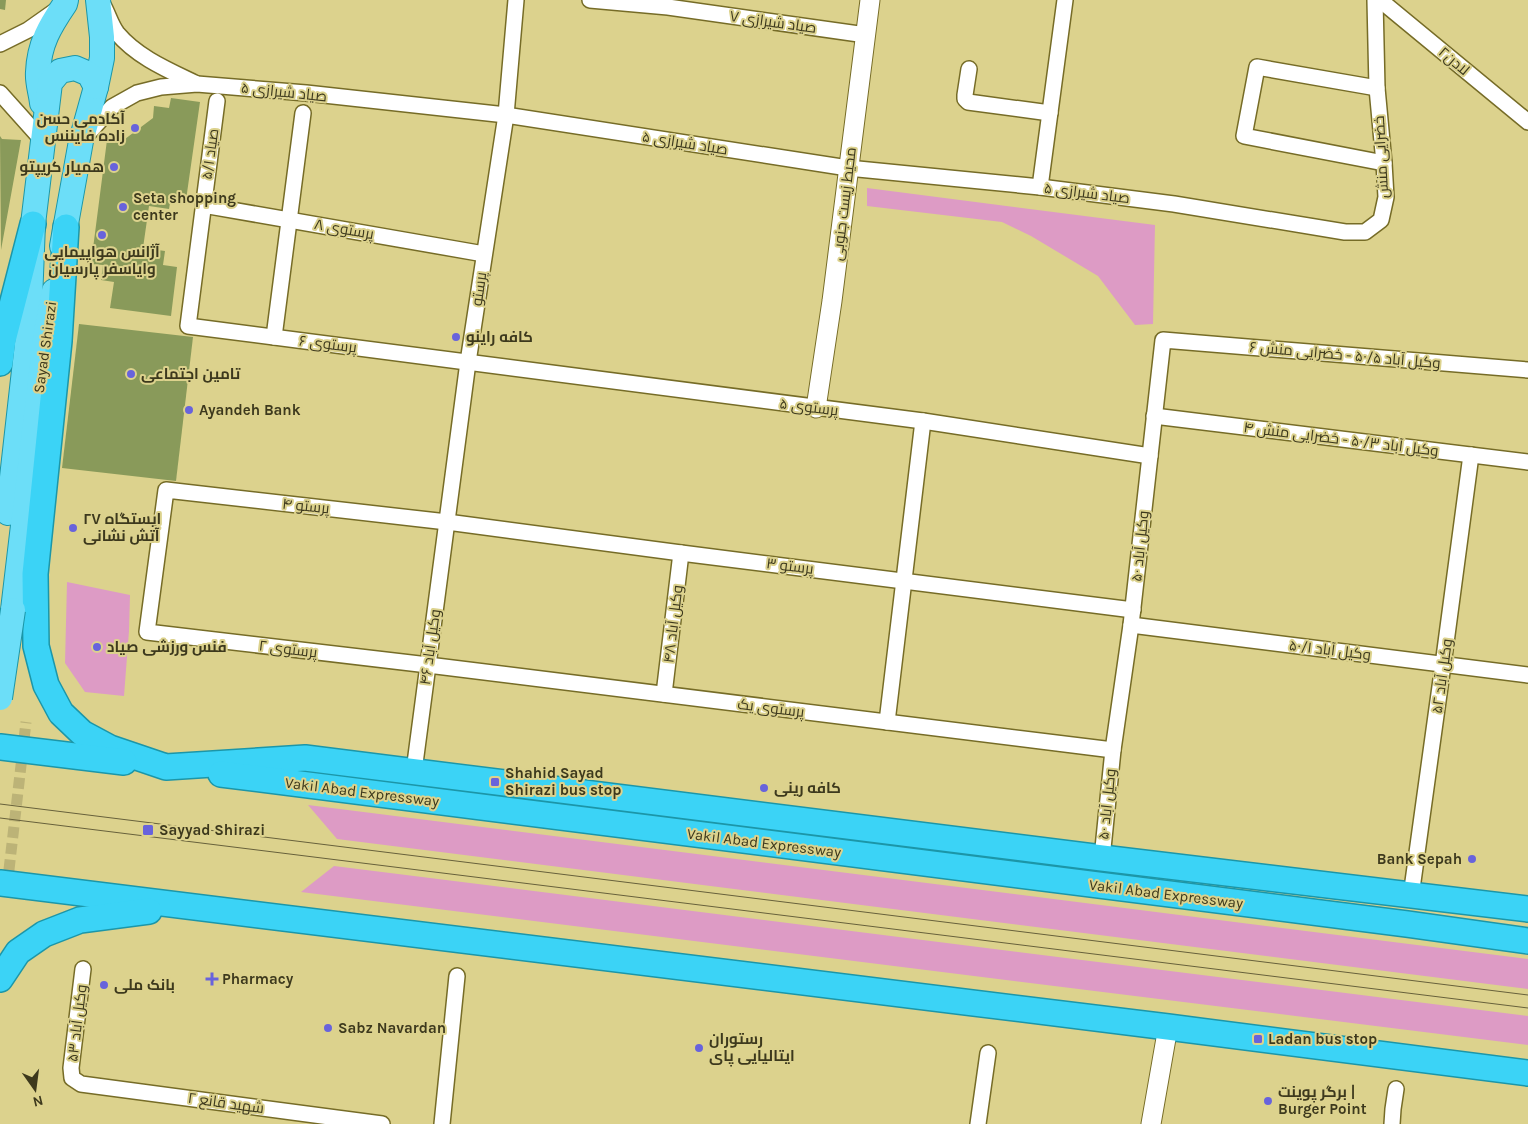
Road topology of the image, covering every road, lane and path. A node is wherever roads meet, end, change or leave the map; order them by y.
1 (100, 0) edge
2 (516, 0) edge
3 (590, 0) edge
4 (870, 0) edge
5 (1065, 0) edge
6 (1375, 0) edge
7 (1380, 0) edge
8 (65, 2) edge
9 (866, 35) junction
10 (0, 44) edge
11 (969, 69) dead end
12 (196, 84) junction
13 (96, 87) junction
14 (1376, 88) junction
15 (0, 93) edge
16 (217, 101) dead end
17 (304, 113) dead end
18 (1050, 114) junction
19 (506, 115) junction
20 (1528, 122) edge
21 (44, 132) junction
22 (81, 141) junction
23 (1384, 163) junction
24 (848, 168) junction
25 (1040, 187) junction
26 (1174, 204) joint
27 (203, 205) junction
28 (290, 220) junction
29 (33, 224) junction
30 (66, 227) junction
31 (484, 254) junction
32 (188, 326) joint
33 (274, 337) junction
34 (1163, 340) joint
35 (468, 362) junction
36 (0, 363) edge
37 (1528, 370) edge
38 (816, 408) junction
39 (1154, 416) junction
40 (923, 421) junction
41 (1471, 455) junction
42 (1150, 456) junction
43 (1528, 462) edge
44 (447, 522) junction
45 (681, 553) junction
46 (904, 580) junction
47 (0, 582) edge
48 (1132, 618) junction
49 (147, 632) joint
50 (36, 646) junction
51 (428, 665) junction
52 (1443, 665) junction
53 (0, 666) edge
54 (1528, 675) edge
55 (664, 694) junction
56 (0, 698) edge
57 (887, 722) junction
58 (0, 747) edge
59 (1113, 750) junction
60 (166, 767) junction
61 (414, 772) junction
62 (1102, 858) junction
63 (1149, 863) junction
64 (0, 883) edge
65 (1411, 896) junction
66 (1196, 897) junction
67 (180, 906) junction
68 (1528, 909) edge
69 (1528, 940) edge
70 (83, 969) dead end
71 (457, 976) dead end
72 (0, 980) edge
73 (1168, 1027) junction
74 (988, 1053) dead end
75 (1528, 1073) edge
76 (72, 1078) joint
77 (1396, 1089) dead end
78 (382, 1124) edge
79 (442, 1124) edge
80 (978, 1124) edge
81 (1151, 1124) edge
82 (1392, 1124) edge

1 - 12 street, صیاد شیرازی ۵
1 - 13 main road, Sayad Shirazi
2 - 19 street, پرستو
3 - 9 street, صیاد شیرازی ۷
4 - 9 street, محیط زیست جنوبی
5 - 18 street
6 - 14 street, خضرایی منش
7 - 20 street, لادن۲
8 - 10 street
8 - 21 main road
9 - 24 street, محیط زیست جنوبی
11 - 18 street
12 - 19 street, صیاد شیرازی ۵
12 - 22 street, صیاد شیرازی ۵
13 - 21 main road
13 - 22 main road, Sayad Shirazi
14 - 23 street, خضرایی منش
14 - 23 street
15 - 21 street
16 - 27 street, صیاد ۵/۱
17 - 28 street
18 - 25 street
19 - 24 street, صیاد شیرازی ۵
19 - 31 street, پرستو
21 - 29 main road, Sayad Shirazi
22 - 30 main road, Sayad Shirazi
23 - 26 street, خضرایی منش
24 - 25 street, صیاد شیرازی ۵
24 - 38 street, محیط زیست جنوبی
25 - 26 street, صیاد شیرازی ۵
27 - 28 street, پرستوی ۸
27 - 32 street, صیاد ۵/۱
28 - 31 street, پرستوی ۸
28 - 33 street
29 - 36 highway
29 - 47 main road, Sayad Shirazi
30 - 50 highway
30 - 56 main road, Sayad Shirazi, bridge
31 - 35 street, پرستو
32 - 33 street, پرستوی ۶
33 - 35 street, پرستوی ۶
34 - 37 street, وکیل آباد ۵۰/۵ - خضرایی منش ۶
34 - 39 street, ۵۰ وکیل آباد
35 - 38 street, پرستوی ۵
35 - 44 street, پرستو
38 - 40 street, پرستوی ۵
39 - 41 street, وکیل آباد ۵۰/۳ - خضرایی منش ۴
39 - 42 street, ۵۰ وکیل آباد
40 - 42 street, پرستوی ۵
40 - 46 street
41 - 43 street, وکیل آباد ۵۰/۳ - خضرایی منش ۴
41 - 52 street, ۵۲ وکیل آباد
42 - 48 street, ۵۰ وکیل آباد
44 - 45 street, پرستو ۳
44 - 49 street, پرستو ۴
44 - 51 street, ۴۶ وکیل آباد
45 - 46 street, پرستو ۳
45 - 55 street, ۴۸ وکیل آباد
46 - 48 street, پرستو ۳
46 - 57 street
48 - 52 street, وکیل آباد ۵۰/۱
48 - 59 street, ۵۰ وکیل آباد
49 - 51 street, پرستوی ۲
50 - 53 highway
50 - 60 highway
51 - 55 street, پرستوی یک
51 - 61 street, ۴۶ وکیل آباد
52 - 54 street, وکیل آباد ۵۰/۱
52 - 65 street, ۵۲ وکیل آباد
55 - 57 street, پرستوی یک
57 - 59 street, پرستوی یک
58 - 60 highway, Vakil Abad Expressway
59 - 62 street, وکیل آباد ۵۰
60 - 61 highway
60 - 66 highway, Vakil Abad Expressway
61 - 62 highway
62 - 63 highway
63 - 65 highway
63 - 66 highway
64 - 67 highway
65 - 68 highway
66 - 69 highway, Vakil Abad Expressway
67 - 72 highway
67 - 73 highway
70 - 76 street, وکیل آباد ۵۳
71 - 79 street
73 - 75 highway
73 - 81 street
74 - 80 street
76 - 78 street, شهید قانع ۲
77 - 82 street

